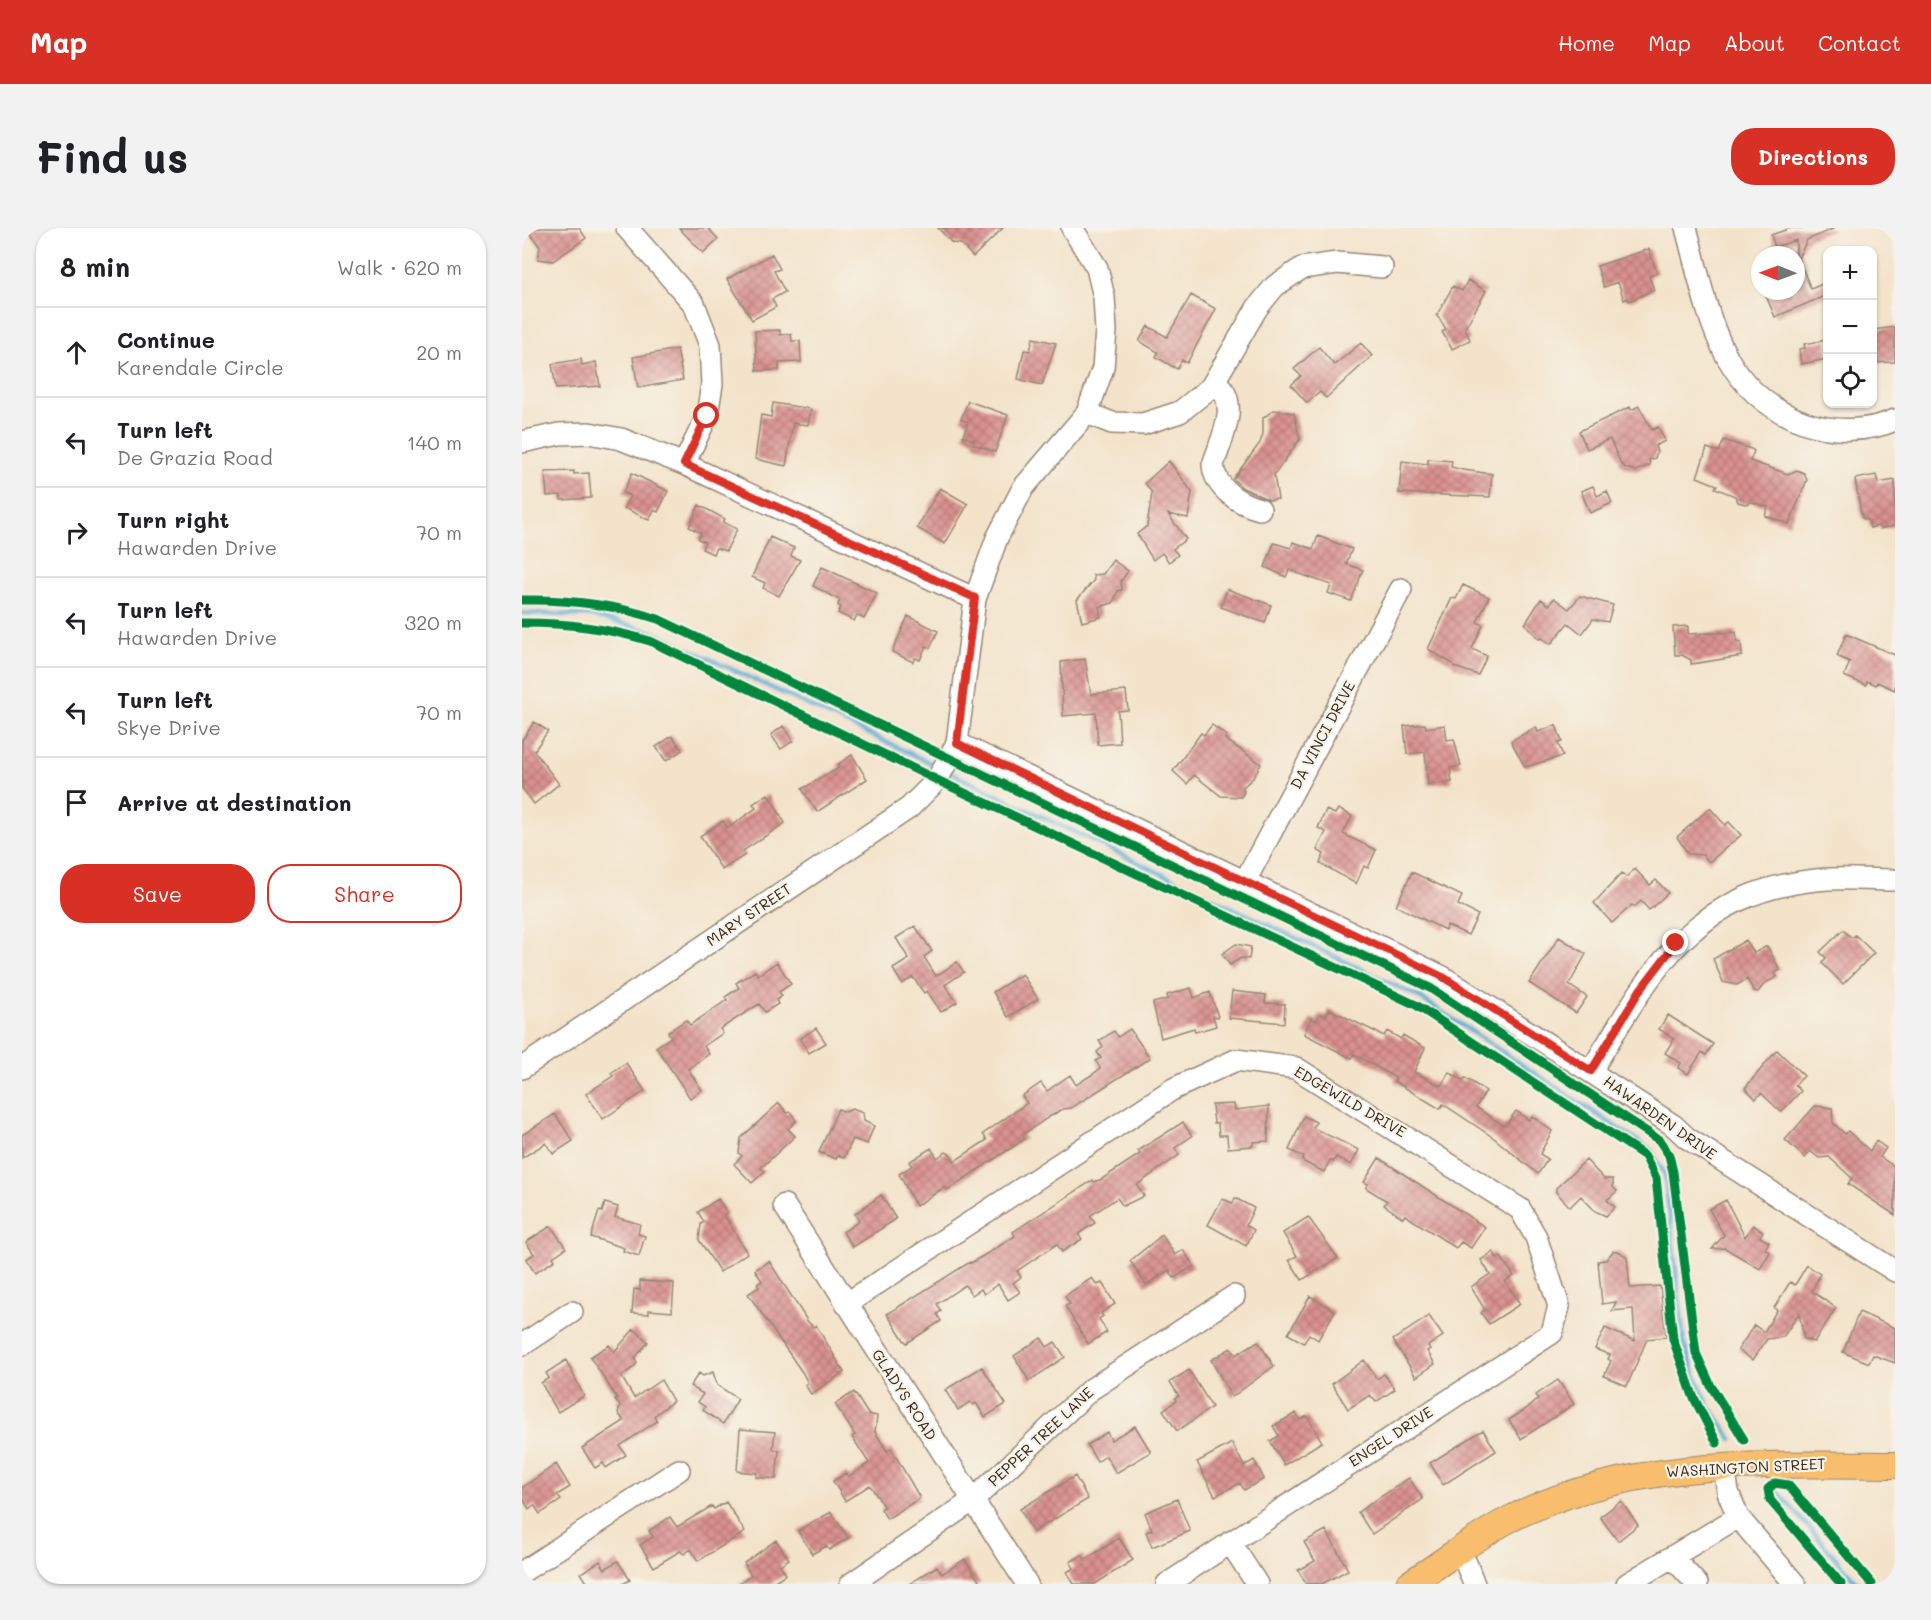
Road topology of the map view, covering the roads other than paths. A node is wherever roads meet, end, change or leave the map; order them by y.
1 (627, 228) edge
2 (1072, 228) edge
3 (1686, 228) edge
4 (1382, 267) dead end
5 (1215, 382) junction
6 (1087, 412) junction
7 (1895, 420) edge
8 (522, 442) edge
9 (684, 464) junction
10 (1260, 509) dead end
11 (1401, 589) dead end
12 (975, 598) junction
13 (953, 750) junction
14 (1893, 880) dead end
15 (1245, 881) junction
16 (522, 1068) edge
17 (1591, 1071) junction
18 (784, 1205) dead end
19 (1895, 1271) edge
20 (1234, 1296) dead end
21 (846, 1304) junction
22 (572, 1312) dead end
23 (1552, 1333) joint
24 (522, 1345) edge
25 (1895, 1465) edge
26 (1724, 1467) junction
27 (679, 1470) dead end
28 (972, 1501) junction
29 (1738, 1517) junction
30 (1230, 1542) junction
31 (1457, 1553) junction
32 (1673, 1558) junction
33 (522, 1572) edge
34 (851, 1584) edge
35 (1027, 1584) edge
36 (1167, 1584) edge
37 (1257, 1584) edge
38 (1409, 1584) edge
39 (1474, 1584) edge
40 (1627, 1584) edge
41 (1696, 1584) edge
42 (1795, 1584) edge

1 - 9 street
2 - 6 street
3 - 7 street
4 - 5 street
5 - 6 street
5 - 10 street
6 - 12 street
8 - 9 street
9 - 12 street
11 - 15 street, DA VINCI DRIVE
12 - 13 street
13 - 15 street, HAWARDEN DRIVE
13 - 16 street, MARY STREET
14 - 17 street
15 - 17 street, HAWARDEN DRIVE
17 - 19 street, HAWARDEN DRIVE
18 - 21 street, GLADYS ROAD
20 - 28 street, PEPPER TREE LANE
21 - 23 street, EDGEWILD DRIVE
21 - 28 street, GLADYS ROAD
22 - 24 street
23 - 30 street, ENGEL DRIVE
25 - 26 main road, WASHINGTON STREET
26 - 29 street
26 - 31 main road, WASHINGTON STREET
27 - 33 street
28 - 34 street, PEPPER TREE LANE
28 - 35 street, GLADYS ROAD
29 - 32 street
29 - 42 street
30 - 36 street, ENGEL DRIVE
30 - 37 street
31 - 38 main road, WASHINGTON STREET
31 - 39 street
32 - 40 street
32 - 41 street

